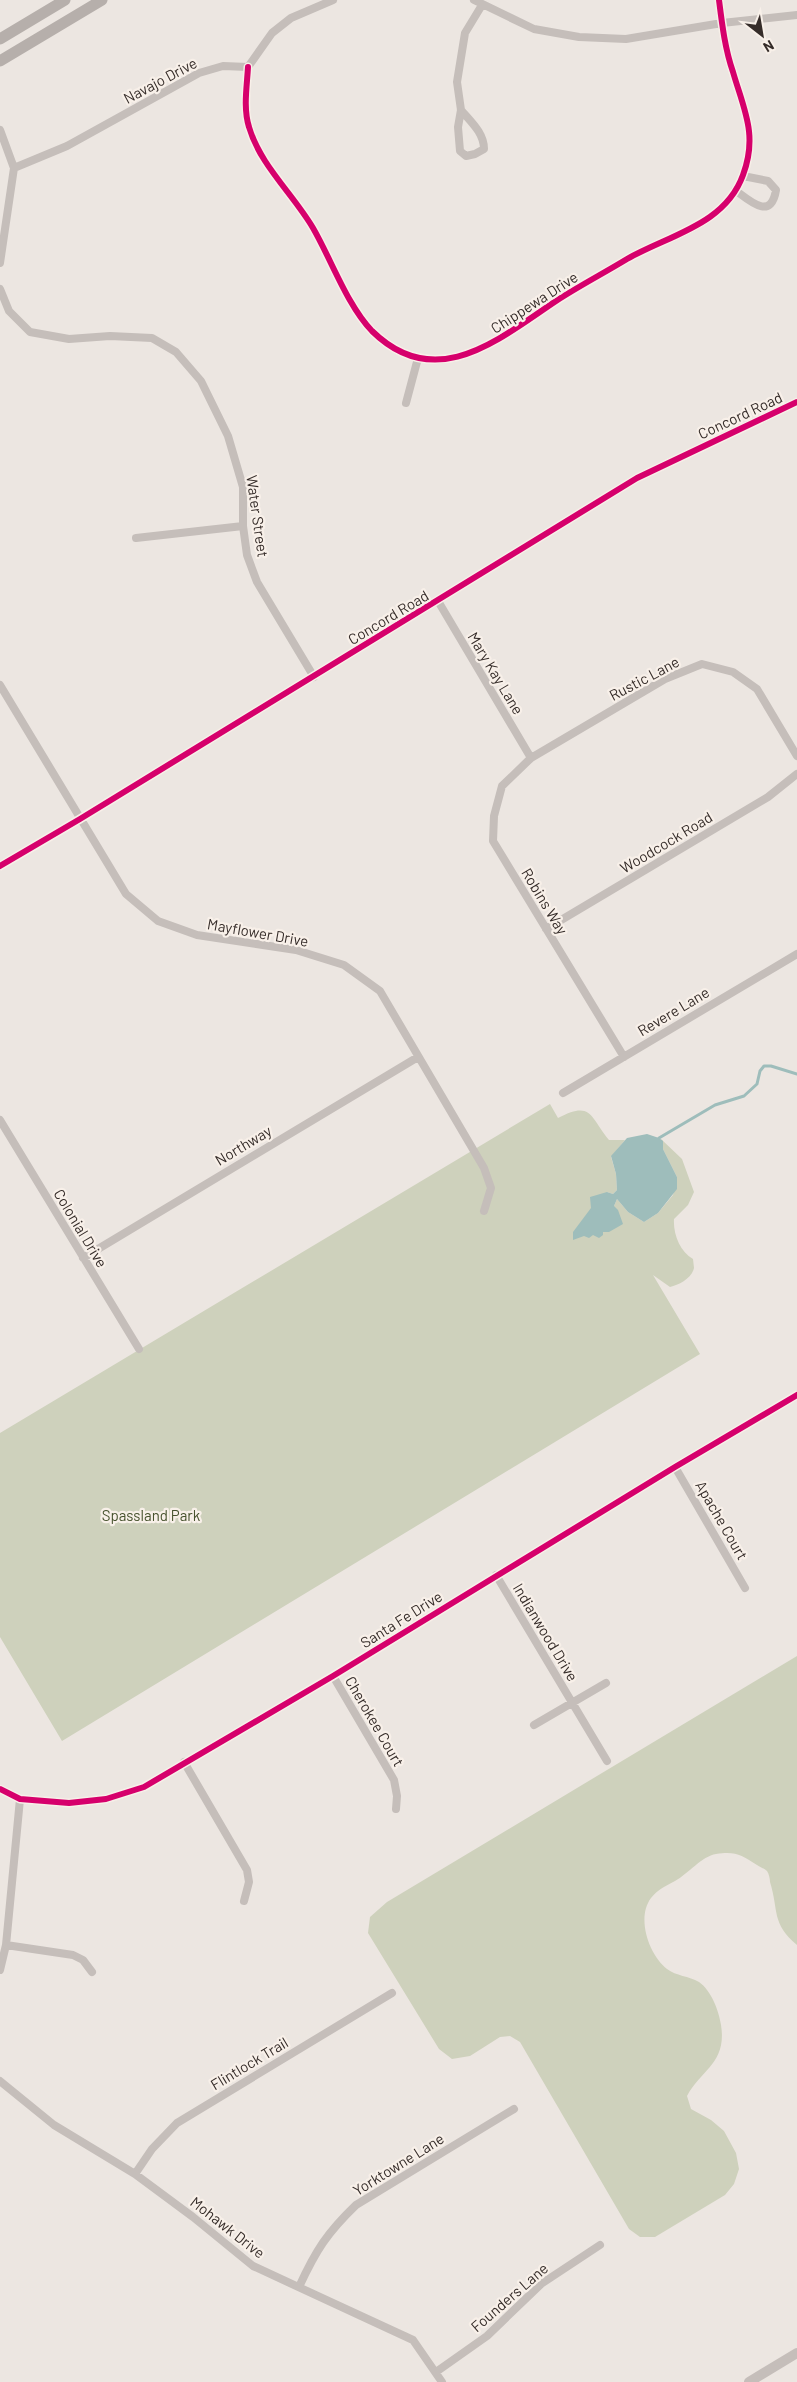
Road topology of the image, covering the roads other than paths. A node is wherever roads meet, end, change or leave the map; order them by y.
1 (65, 0) edge
2 (102, 0) edge
3 (333, 0) edge
4 (474, 0) edge
5 (719, 0) edge
6 (482, 5) junction
7 (797, 15) edge
8 (722, 22) junction
9 (0, 39) edge
10 (0, 61) edge
11 (248, 67) junction
12 (461, 110) junction
13 (0, 130) edge
14 (14, 168) junction
15 (743, 176) junction
16 (735, 190) junction
17 (0, 263) edge
18 (0, 290) edge
19 (418, 358) junction
20 (797, 402) edge
21 (406, 403) dead end
22 (243, 526) junction
23 (136, 538) dead end
24 (438, 601) junction
25 (314, 677) junction
26 (0, 685) edge
27 (797, 756) edge
28 (531, 758) junction
29 (797, 774) edge
30 (80, 819) junction
31 (0, 866) edge
32 (546, 929) junction
33 (797, 954) edge
34 (418, 1056) junction
35 (624, 1056) junction
36 (563, 1093) dead end
37 (0, 1120) edge
38 (484, 1212) dead end
39 (83, 1258) junction
40 (139, 1349) dead end
41 (797, 1395) edge
42 (675, 1467) junction
43 (496, 1575) junction
44 (746, 1588) dead end
45 (333, 1676) junction
46 (606, 1683) dead end
47 (572, 1702) junction
48 (534, 1725) dead end
49 (607, 1761) dead end
50 (184, 1762) junction
51 (0, 1789) edge
52 (20, 1799) junction
53 (396, 1809) dead end
54 (244, 1901) dead end
55 (6, 1945) junction
56 (0, 1970) edge
57 (92, 1972) dead end
58 (392, 1993) dead end
59 (0, 2081) edge
60 (514, 2109) dead end
61 (135, 2174) junction
62 (600, 2245) dead end
63 (299, 2287) junction
64 (797, 2352) edge
65 (436, 2372) junction
66 (442, 2382) edge
67 (748, 2382) edge

1 - 9 main road
2 - 10 main road
3 - 11 street
4 - 6 street
5 - 8 street, Chippewa Drive
6 - 8 street
6 - 12 street
7 - 8 street
8 - 15 street, Chippewa Drive
11 - 14 street, Navajo Drive
11 - 19 street, Chippewa Drive
12 - 12 street
13 - 14 street
14 - 17 street
15 - 16 street, Chippewa Drive
15 - 16 street
16 - 19 street, Chippewa Drive
18 - 22 street, Water Street
19 - 21 street
20 - 24 street, Concord Road
22 - 23 street
22 - 25 street, Water Street
24 - 25 street, Concord Road
24 - 28 street, Mary Kay Lane
25 - 30 street, Concord Road
26 - 30 street, Mayflower Drive
27 - 28 street, Rustic Lane
28 - 32 street, Robins Way
29 - 32 street, Woodcock Road
30 - 31 street, Concord Road
30 - 34 street, Mayflower Drive
32 - 35 street, Robins Way
33 - 35 street, Revere Lane
34 - 38 street, Mayflower Drive
34 - 39 street, Northway
35 - 36 street, Revere Lane
37 - 39 street, Colonial Drive
39 - 40 street, Colonial Drive
41 - 42 street, Santa Fe Drive
42 - 43 street, Santa Fe Drive
42 - 44 street, Apache Court
43 - 45 street, Santa Fe Drive
43 - 47 street, Indianwood Drive
45 - 50 street, Santa Fe Drive
45 - 53 street, Cherokee Court
46 - 47 street, Indianwood Drive
47 - 48 street, Indianwood Drive
47 - 49 street, Indianwood Drive
50 - 52 street, Santa Fe Drive
50 - 54 street
51 - 52 street, Santa Fe Drive
52 - 55 street
55 - 56 street
55 - 57 street
58 - 61 street, Flintlock Trail
59 - 61 street, Mohawk Drive
60 - 63 street, Yorktowne Lane
61 - 63 street, Mohawk Drive
62 - 65 street, Founders Lane
63 - 65 street, Mohawk Drive
64 - 67 street
65 - 66 street, Mohawk Drive

